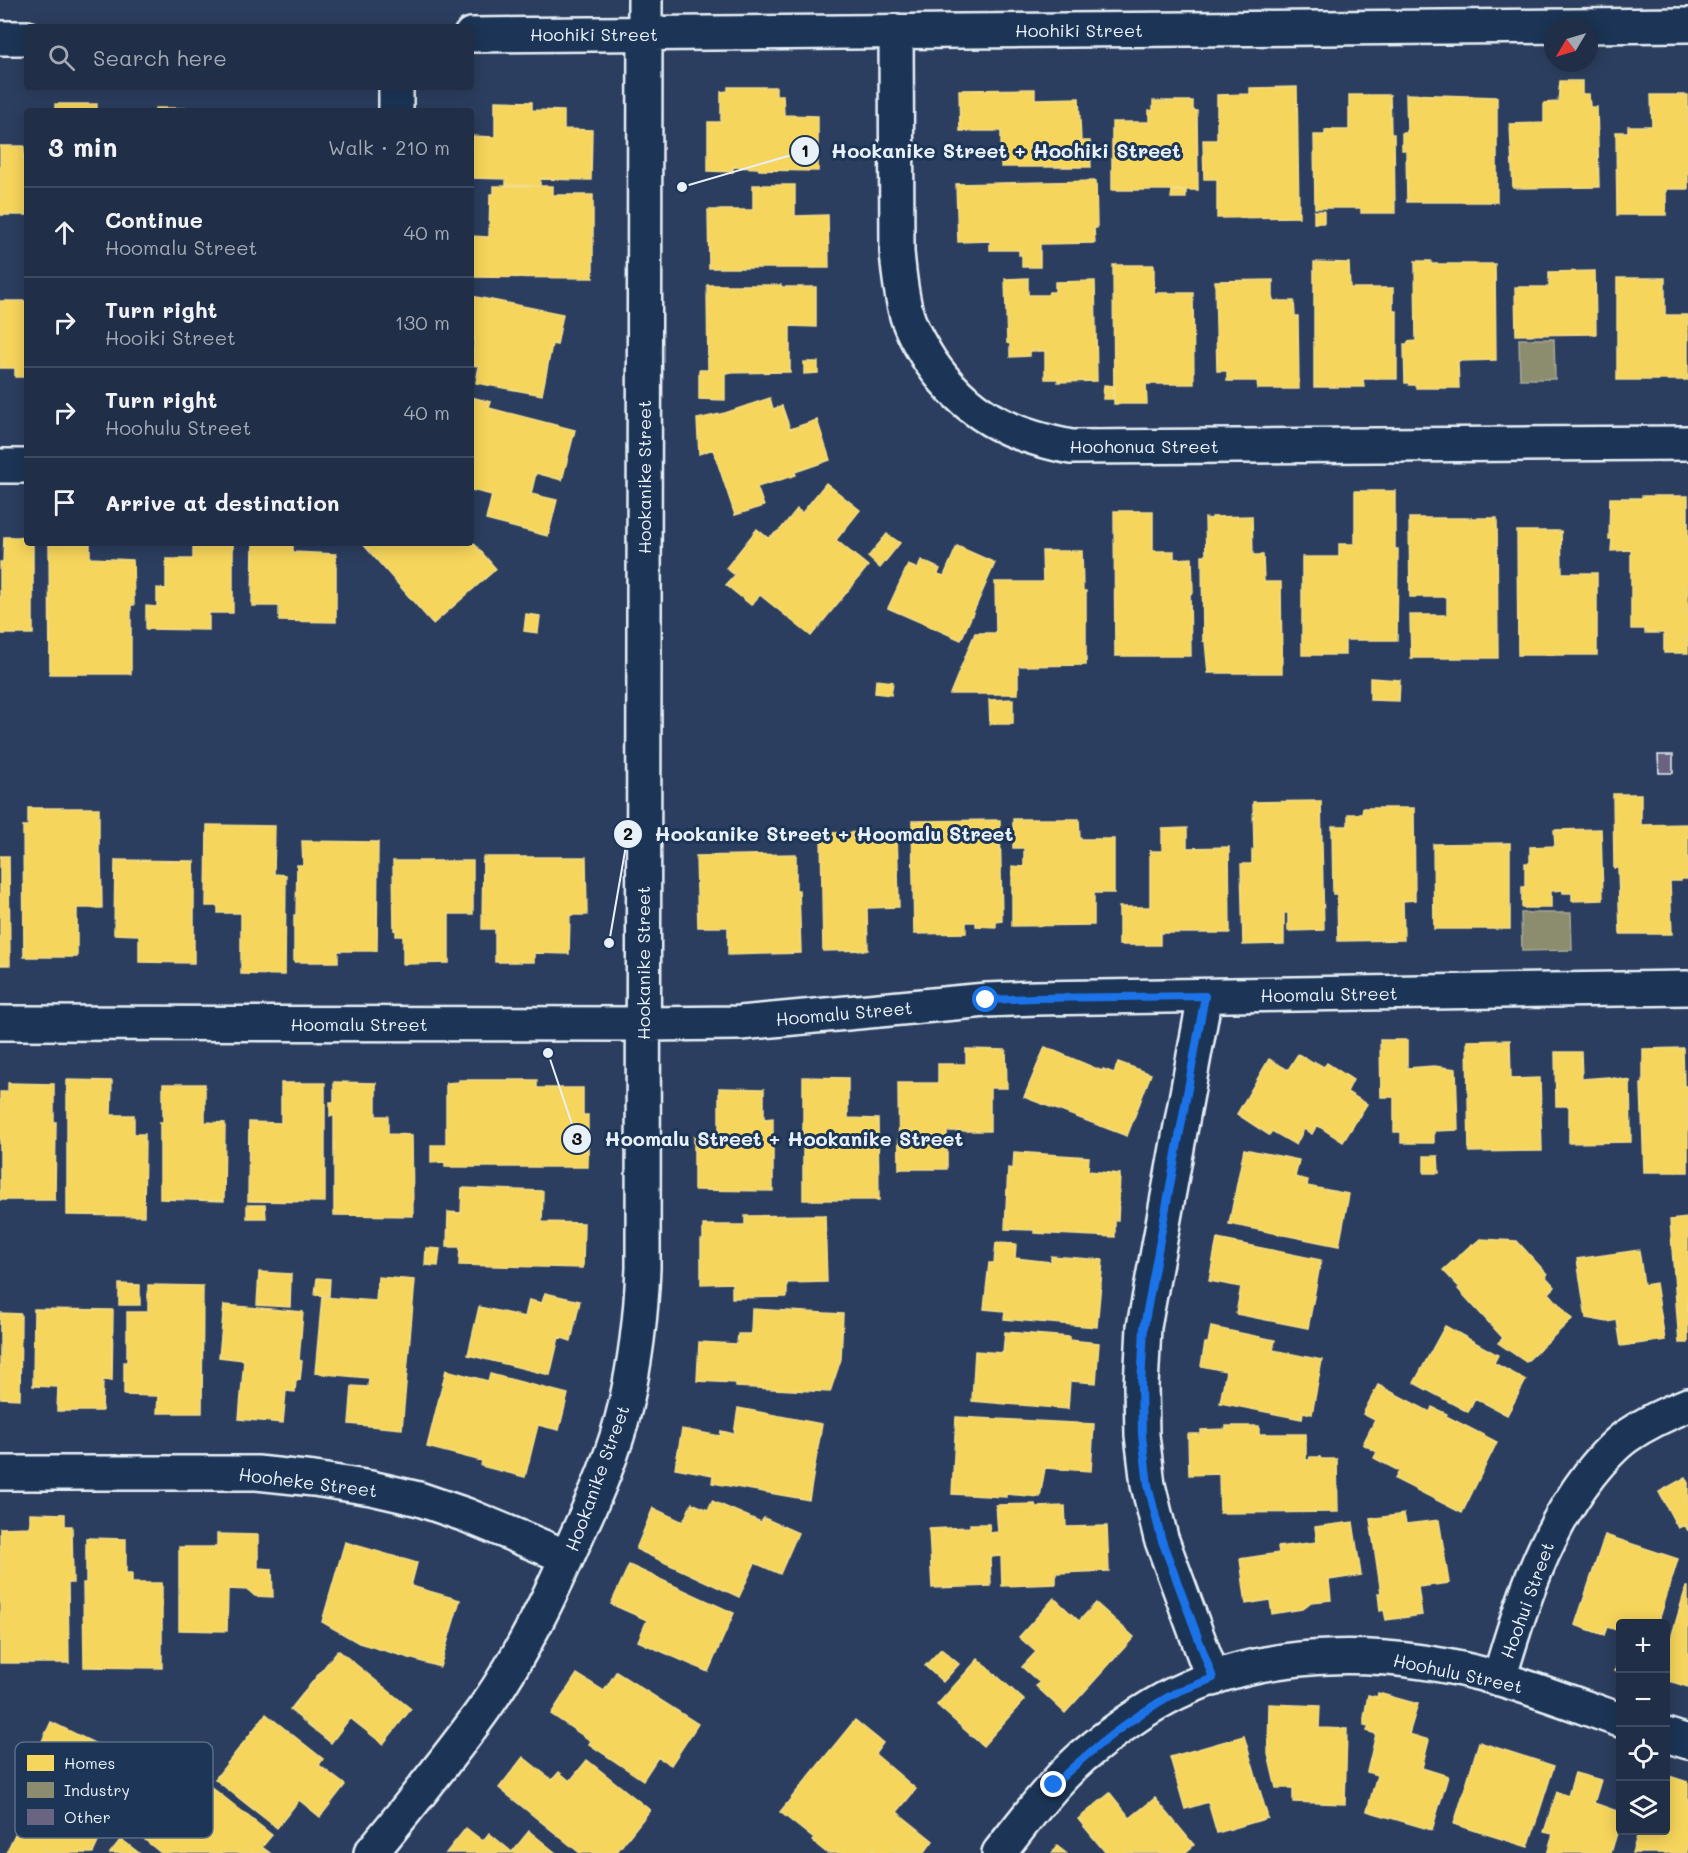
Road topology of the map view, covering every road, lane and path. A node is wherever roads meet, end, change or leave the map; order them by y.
1 (645, 0) edge
2 (1688, 26) edge
3 (896, 32) junction
4 (645, 34) junction
5 (474, 35) edge
6 (0, 38) edge
7 (24, 38) edge
8 (396, 90) edge
9 (396, 108) edge
10 (1688, 443) edge
11 (0, 466) edge
12 (24, 466) edge
13 (1688, 988) edge
14 (1205, 996) junction
15 (0, 1023) edge
16 (643, 1024) junction
17 (1688, 1405) edge
18 (0, 1473) edge
19 (567, 1557) junction
20 (1213, 1678) junction
21 (1499, 1679) junction
22 (1616, 1719) edge
23 (1670, 1737) edge
24 (1688, 1742) edge
25 (371, 1853) edge
26 (999, 1853) edge

1 - 4 street, Hookanike Street
2 - 3 street, Hoohiki Street
3 - 4 street, Hoohiki Street
3 - 10 street, Hoohonua Street
4 - 5 street, Hoohiki Street
4 - 16 street, Hookanike Street
6 - 7 street
8 - 9 street
11 - 12 street
13 - 14 street, Hoomalu Street
14 - 16 street, Hoomalu Street
14 - 20 street
15 - 16 street, Hoomalu Street
16 - 19 street, Hookanike Street
17 - 21 street, Hoohui Street
18 - 19 street, Hooheke Street
19 - 25 street, Hookanike Street
20 - 21 street, Hoohulu Street
20 - 26 street, Hoohulu Street
21 - 22 street, Hoohulu Street
23 - 24 street

